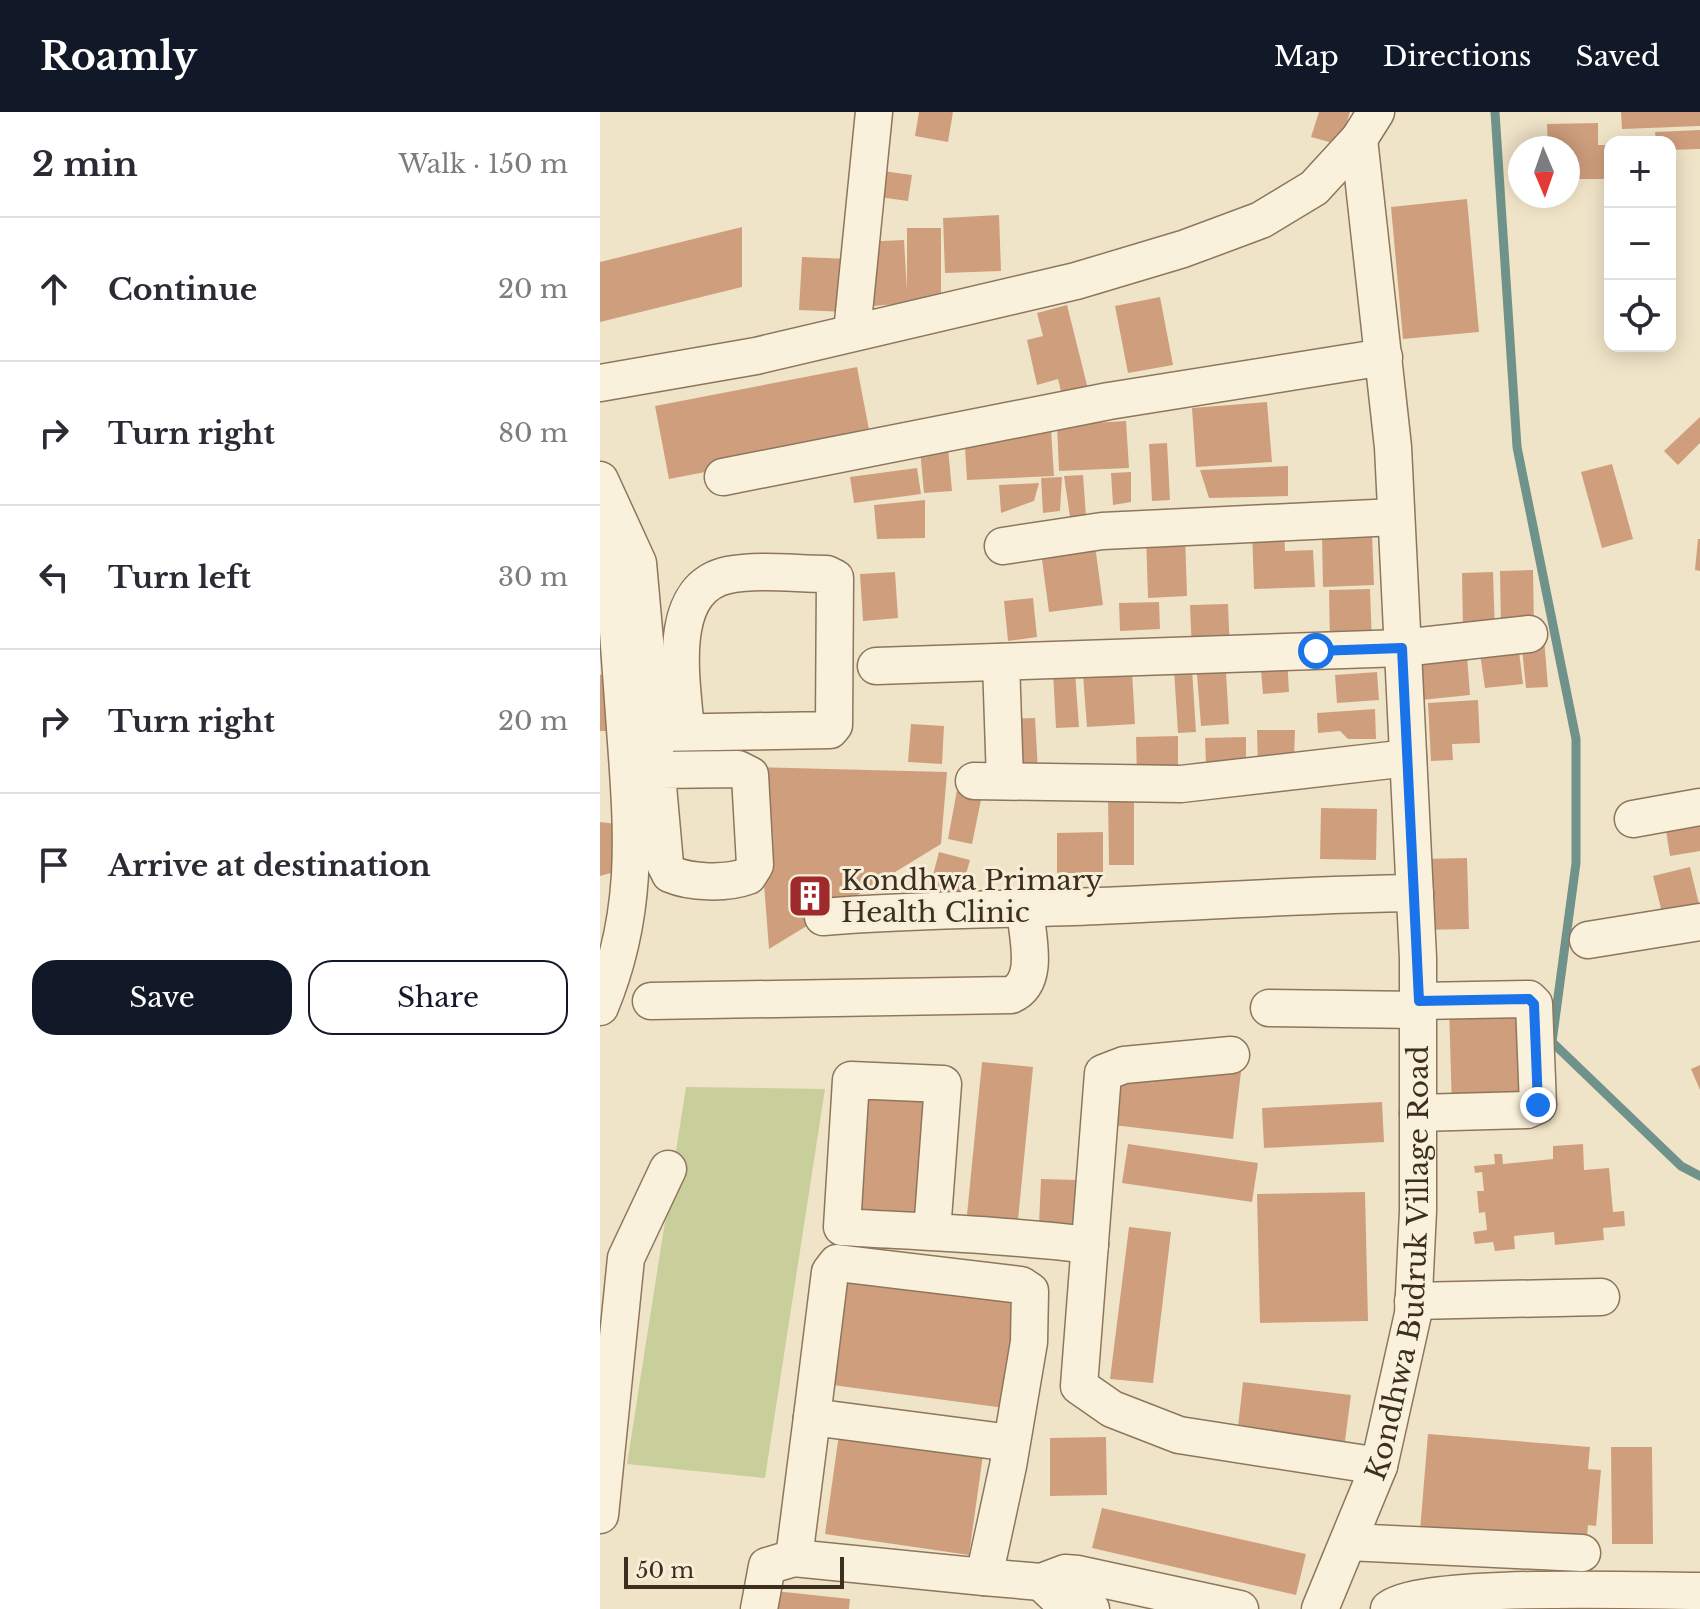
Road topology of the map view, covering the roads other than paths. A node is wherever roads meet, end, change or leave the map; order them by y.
1 (874, 112) edge
2 (1367, 126) edge
3 (852, 332) junction
4 (1384, 357) junction
5 (600, 383) edge
6 (723, 477) dead end
7 (600, 480) edge
8 (1395, 517) junction
9 (600, 536) edge
10 (1003, 546) dead end
11 (1529, 634) dead end
12 (1402, 648) junction
13 (1001, 662) junction
14 (876, 666) dead end
15 (664, 748) junction
16 (1408, 758) junction
17 (1700, 807) edge
18 (1633, 819) dead end
19 (1415, 893) junction
20 (1025, 909) junction
21 (823, 917) dead end
22 (1700, 922) edge
23 (1588, 940) dead end
24 (1534, 977) dead end
25 (1418, 997) junction
26 (651, 1001) dead end
27 (600, 1007) edge
28 (1269, 1008) dead end
29 (1231, 1055) dead end
30 (1418, 1113) junction
31 (668, 1169) dead end
32 (932, 1232) junction
33 (1090, 1245) junction
34 (1601, 1297) dead end
35 (1413, 1301) junction
36 (812, 1417) junction
37 (1011, 1443) junction
38 (1379, 1466) junction
39 (600, 1515) edge
40 (1348, 1542) junction
41 (1582, 1553) dead end
42 (794, 1558) junction
43 (984, 1577) junction
44 (1700, 1591) edge
45 (1039, 1595) edge
46 (1656, 1600) edge
47 (759, 1609) edge
48 (1091, 1609) edge
49 (1240, 1609) edge
50 (1320, 1609) edge
51 (1389, 1609) edge

1 - 3 street
2 - 3 street
2 - 4 street, Kondhwa Budruk Village Road
3 - 5 street
4 - 6 street
4 - 8 street, Kondhwa Budruk Village Road
7 - 15 street
8 - 10 street
8 - 12 street, Kondhwa Budruk Village Road
9 - 27 street
11 - 12 street
12 - 13 street
12 - 16 street, Kondhwa Budruk Village Road
13 - 14 street
13 - 16 street
15 - 15 street
16 - 19 street, Kondhwa Budruk Village Road
17 - 18 street
19 - 20 street
19 - 25 street, Kondhwa Budruk Village Road
20 - 21 street
20 - 26 street
22 - 23 street
24 - 25 street
25 - 28 street
25 - 30 street, Kondhwa Budruk Village Road
25 - 30 street
29 - 33 street
30 - 35 street, Kondhwa Budruk Village Road
31 - 39 street
32 - 32 street
32 - 33 street
33 - 38 street
34 - 35 street
35 - 38 street, Kondhwa Budruk Village Road
36 - 37 street
36 - 37 street
36 - 42 street
37 - 43 street
38 - 40 street, Kondhwa Budruk Village Road
40 - 41 street
40 - 50 street, Kondhwa Budruk Village Road
42 - 43 street
42 - 47 street
43 - 45 street
44 - 46 street
45 - 48 street
45 - 49 street
46 - 51 street

